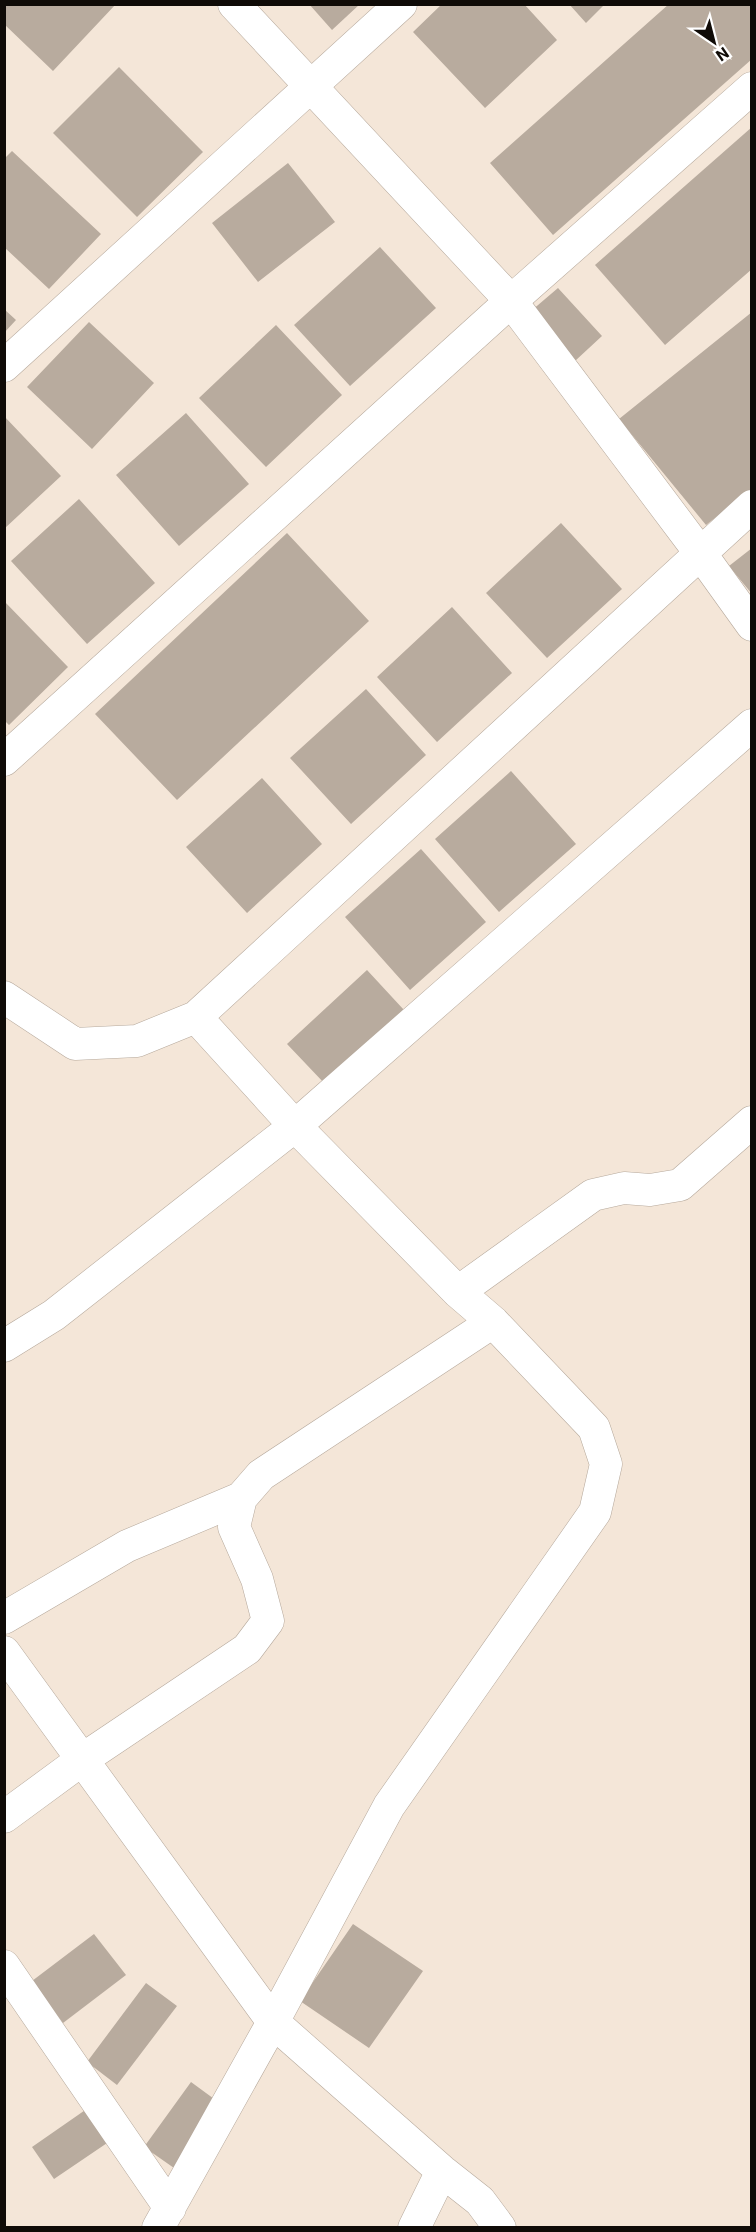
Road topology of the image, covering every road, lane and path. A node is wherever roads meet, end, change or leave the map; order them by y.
1 (234, 4) edge
2 (402, 4) edge
3 (310, 88) junction
4 (752, 88) edge
5 (511, 301) junction
6 (4, 366) edge
7 (752, 506) edge
8 (701, 554) junction
9 (752, 625) edge
10 (752, 725) edge
11 (4, 760) edge
12 (4, 997) edge
13 (196, 1017) junction
14 (752, 1122) edge
15 (295, 1126) junction
16 (458, 1292) junction
17 (492, 1322) junction
18 (4, 1346) edge
19 (241, 1498) junction
20 (4, 1618) edge
21 (4, 1652) edge
22 (83, 1759) junction
23 (4, 1817) edge
24 (4, 1966) edge
25 (273, 2022) junction
26 (442, 2171) junction
27 (164, 2218) edge
28 (414, 2228) edge
29 (500, 2228) edge

1 - 3 street
2 - 3 street
3 - 5 street
3 - 6 street
4 - 5 street
5 - 8 street
5 - 11 street
7 - 8 street
8 - 9 street
8 - 13 street
10 - 15 street
12 - 13 street
13 - 15 street
14 - 16 street
15 - 16 street
15 - 18 street
16 - 17 street
17 - 19 street
17 - 25 street
19 - 20 street
19 - 22 street
21 - 22 street
22 - 23 street
22 - 25 street
24 - 27 street
25 - 26 street
25 - 27 street
26 - 28 street
26 - 29 street

